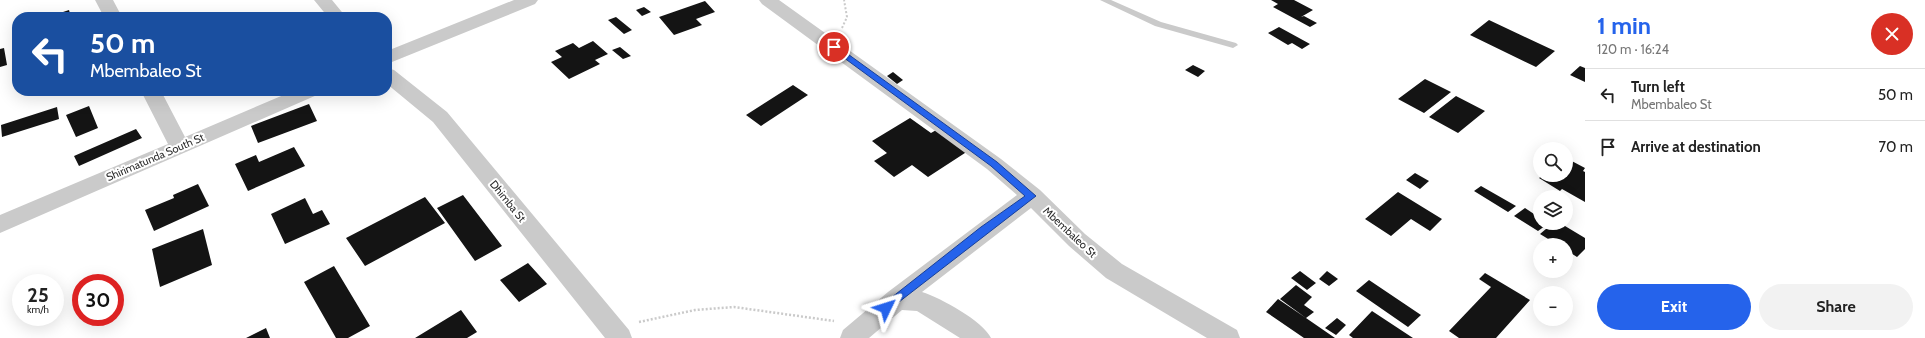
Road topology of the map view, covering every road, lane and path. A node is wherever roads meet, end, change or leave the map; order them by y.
1 (104, 0) edge
2 (323, 0) edge
3 (529, 0) edge
4 (768, 0) edge
5 (844, 0) edge
6 (1104, 0) edge
7 (110, 12) edge
8 (333, 12) edge
9 (1233, 45) dead end
10 (834, 47) junction
11 (392, 56) edge
12 (392, 78) edge
13 (154, 96) edge
14 (298, 96) edge
15 (180, 147) junction
16 (1032, 196) junction
17 (0, 224) edge
18 (896, 299) junction
19 (859, 332) edge
20 (615, 333) edge
21 (979, 338) edge
22 (1228, 338) edge

1 - 7 street
2 - 8 street
3 - 11 street
4 - 10 street, Mbembaleo St
5 - 10 path
6 - 9 lane
10 - 16 street, Mbembaleo St
12 - 20 street, Dhimba St
13 - 15 street
14 - 15 street, Shirimatunda South St
15 - 17 street, Shirimatunda South St
16 - 18 street
16 - 22 street, Mbembaleo St
18 - 19 street
18 - 21 street
19 - 20 path

